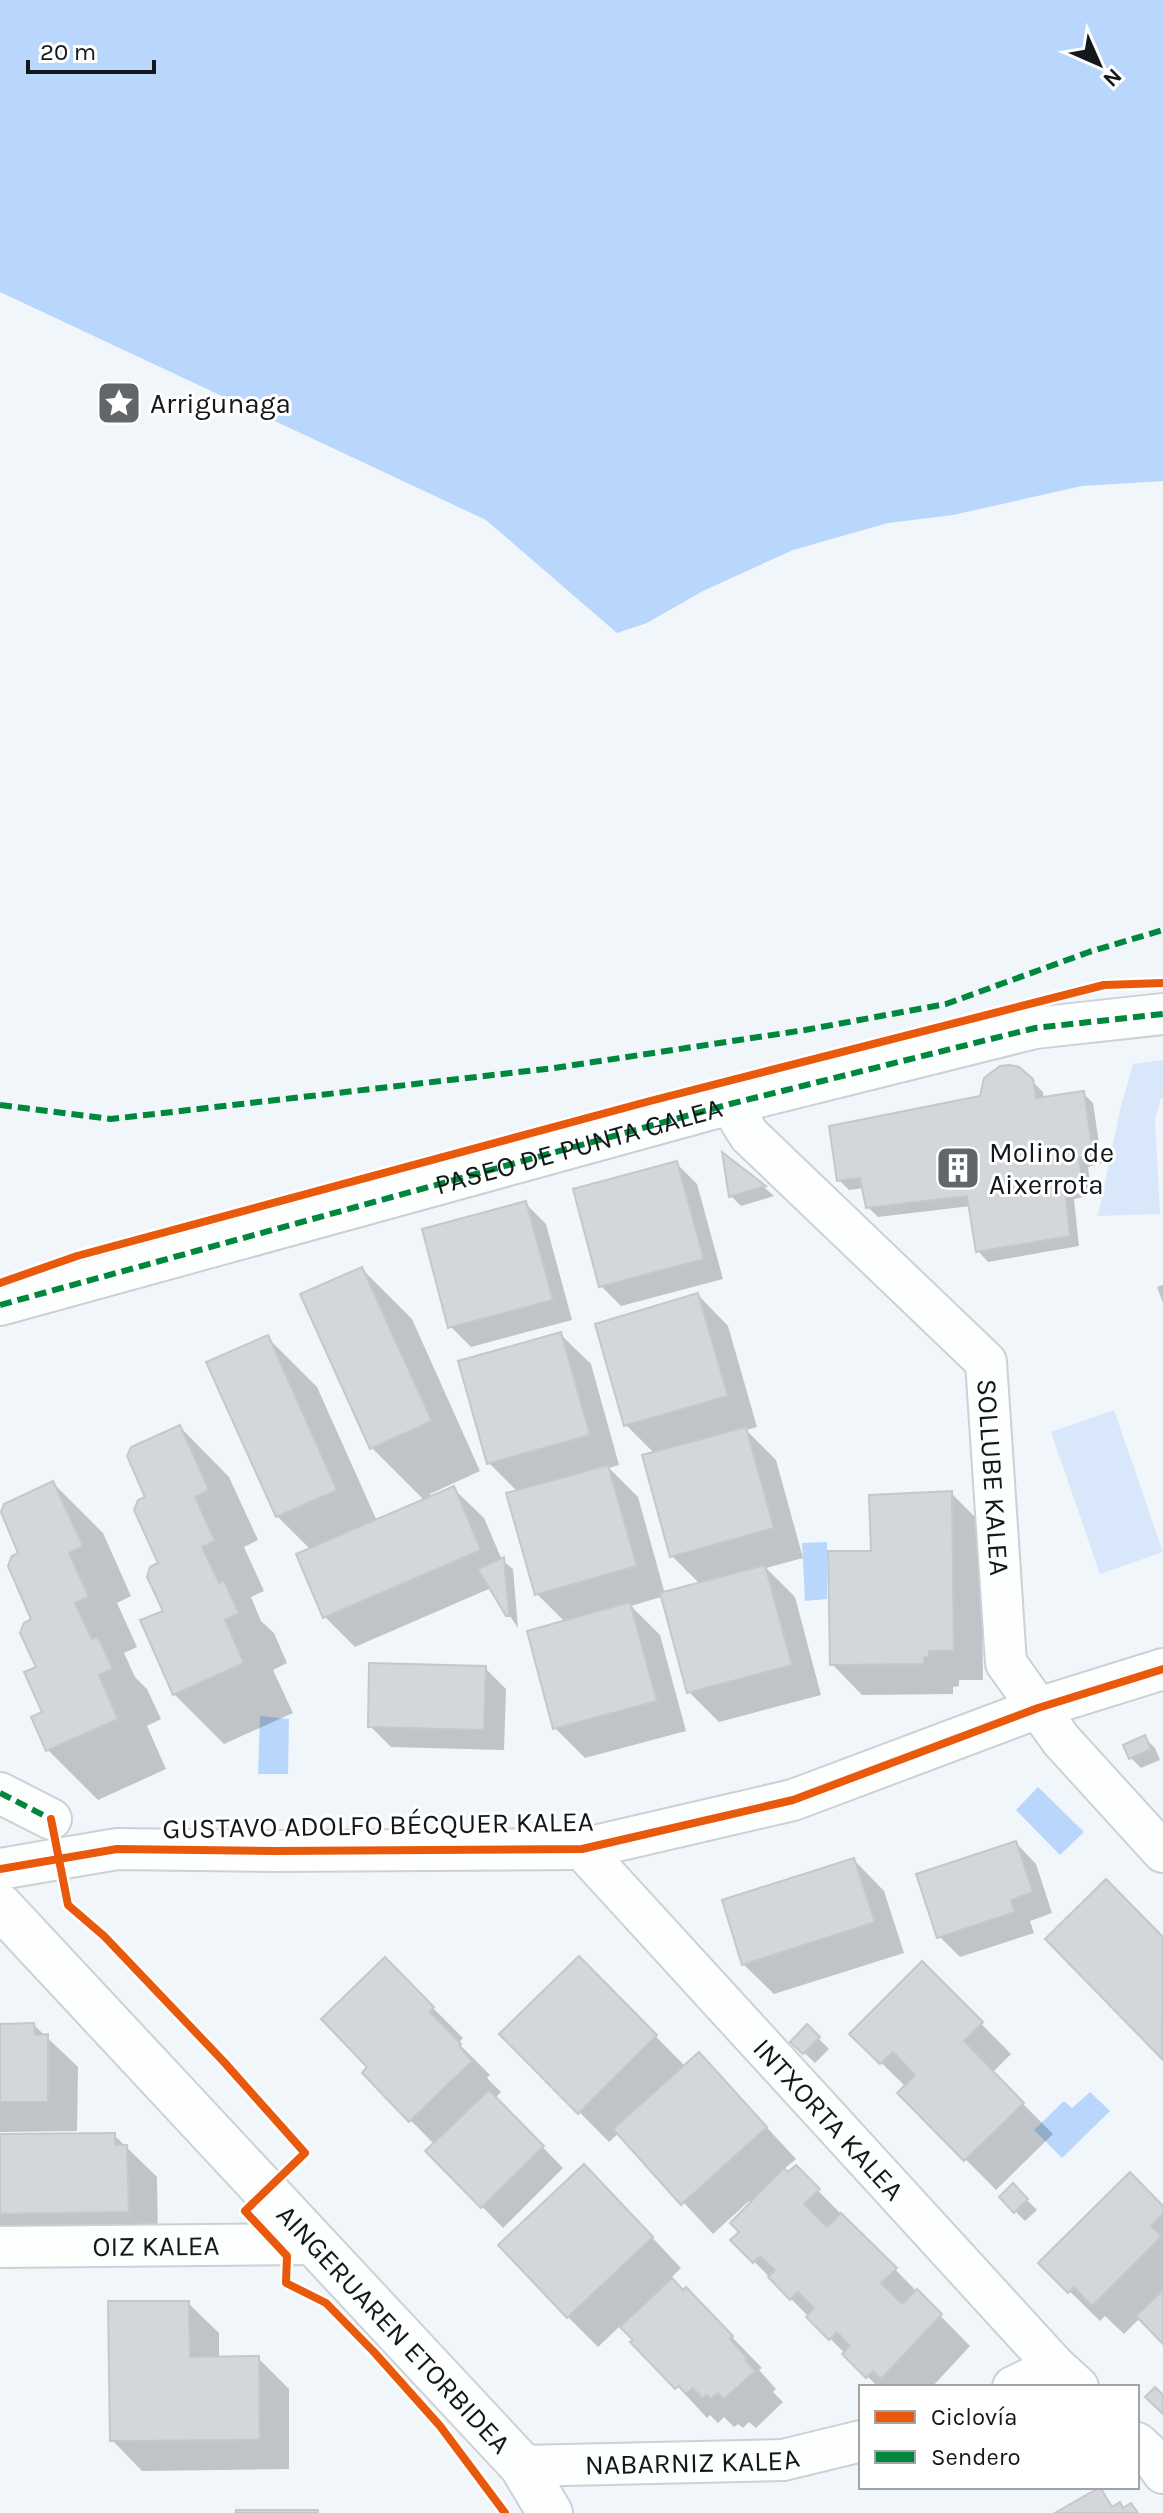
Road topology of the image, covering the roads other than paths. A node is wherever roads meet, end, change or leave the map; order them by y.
1 (1163, 1014) edge
2 (730, 1104) junction
3 (0, 1305) edge
4 (1163, 1669) edge
5 (1038, 1708) junction
6 (0, 1793) edge
7 (51, 1819) dead end
8 (582, 1849) junction
9 (1163, 1852) edge
10 (0, 1869) edge
11 (0, 1906) edge
12 (314, 2244) junction
13 (0, 2247) edge
14 (1066, 2377) edge
15 (1024, 2385) edge
16 (859, 2441) edge
17 (1139, 2445) edge
18 (522, 2466) junction
19 (1163, 2473) edge
20 (550, 2513) edge

1 - 2 street, PASEO DE PUNTA GALEA
2 - 3 street, PASEO DE PUNTA GALEA
2 - 5 street, SOLLUBE KALEA
4 - 5 street, GUSTAVO ADOLFO BÉCQUER KALEA
5 - 8 street, GUSTAVO ADOLFO BÉCQUER KALEA
5 - 9 street, SOLLUBE KALEA
6 - 7 street
8 - 10 street, GUSTAVO ADOLFO BÉCQUER KALEA
8 - 14 street, INTXORTA KALEA
11 - 12 street, AINGERUAREN ETORBIDEA
12 - 13 street, OIZ KALEA
12 - 18 street, AINGERUAREN ETORBIDEA
14 - 15 street
16 - 18 street, NABARNIZ KALEA
17 - 19 street
18 - 20 street, AINGERUAREN ETORBIDEA

